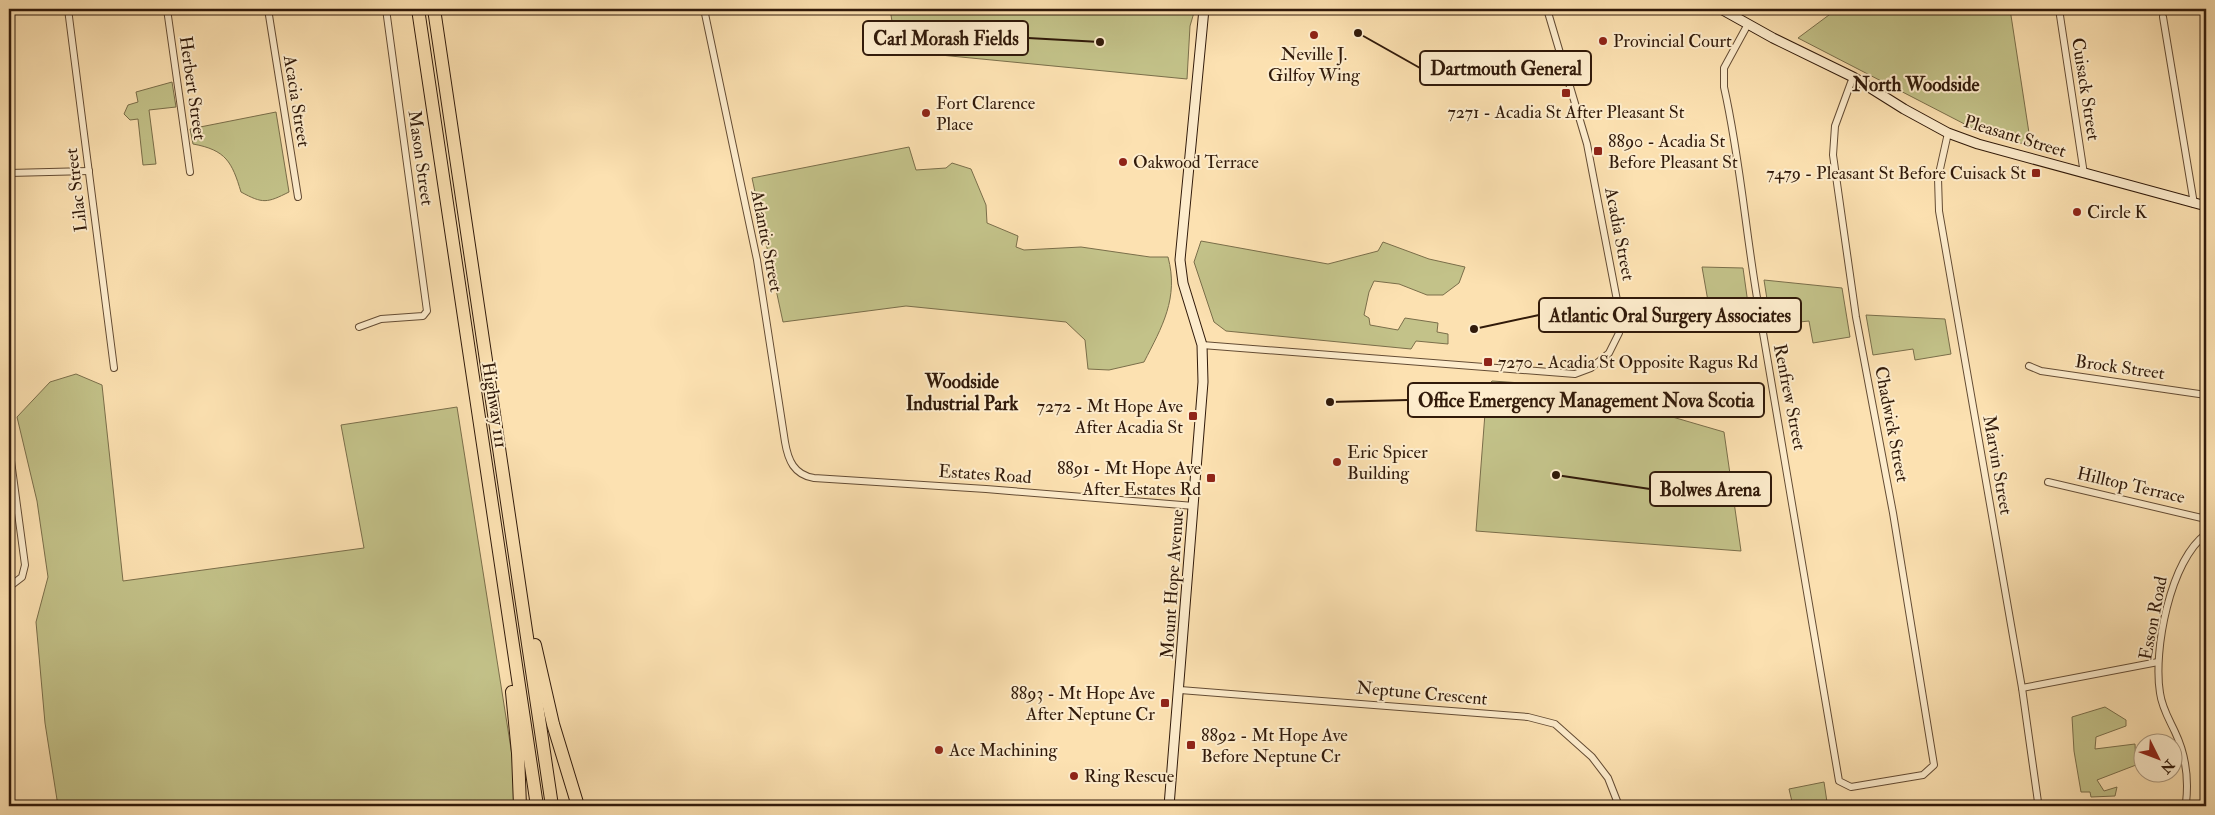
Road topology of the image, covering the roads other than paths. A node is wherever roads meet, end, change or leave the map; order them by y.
1 (9, 9) edge
2 (13, 9) edge
3 (68, 9) edge
4 (167, 9) edge
5 (268, 9) edge
6 (386, 9) edge
7 (418, 9) edge
8 (434, 9) edge
9 (704, 9) edge
10 (1204, 9) edge
11 (1547, 9) edge
12 (1721, 9) edge
13 (2059, 9) edge
14 (2163, 17) dead end
15 (1748, 24) junction
16 (1853, 77) junction
17 (1948, 133) junction
18 (90, 171) junction
19 (190, 172) dead end
20 (9, 173) edge
21 (2084, 174) junction
22 (298, 197) dead end
23 (2194, 204) junction
24 (2206, 206) edge
25 (359, 327) dead end
26 (1202, 346) junction
27 (2029, 366) dead end
28 (114, 368) dead end
29 (2206, 394) edge
30 (483, 441) junction
31 (9, 446) edge
32 (803, 475) joint
33 (2048, 482) dead end
34 (1194, 506) junction
35 (13, 507) edge
36 (2206, 519) edge
37 (2206, 534) edge
38 (512, 540) junction
39 (9, 587) edge
40 (2158, 662) junction
41 (2022, 688) junction
42 (1180, 690) junction
43 (1923, 774) joint
44 (2038, 802) dead end
45 (2186, 802) dead end
46 (520, 806) edge
47 (537, 806) edge
48 (552, 806) edge
49 (578, 806) edge
50 (1169, 806) edge
51 (1619, 806) edge

1 - 2 street
3 - 18 street, Lilac Street
4 - 19 street, Herbert Street
5 - 22 street, Acacia Street
6 - 25 street, Mason Street
7 - 30 highway, Highway 111
8 - 38 highway, Highway 111
9 - 32 street, Atlantic Street
10 - 26 street, Mount Hope Avenue
11 - 26 street, Acadia Street
12 - 15 street, Pleasant Street
13 - 21 street, Cuisack Street
14 - 23 street
15 - 16 street, Pleasant Street
15 - 43 street, Renfrew Street
16 - 17 street, Pleasant Street
16 - 43 street, Chadwick Street
17 - 21 street, Pleasant Street
17 - 41 street, Marvin Street
18 - 20 street
18 - 28 street, Lilac Street
21 - 23 street, Pleasant Street
23 - 24 street, Pleasant Street
26 - 34 street, Mount Hope Avenue
27 - 29 street, Brock Street
30 - 46 highway
30 - 47 highway, Highway 111
31 - 35 street
32 - 34 street, Estates Road
33 - 36 street, Hilltop Terrace
34 - 42 street, Mount Hope Avenue
35 - 39 street
37 - 40 street, Esson Road
38 - 48 highway, Highway 111
38 - 49 highway
40 - 41 street
40 - 45 street, Esson Road
41 - 44 street, Marvin Street
42 - 50 street, Mount Hope Avenue
42 - 51 street, Neptune Crescent

